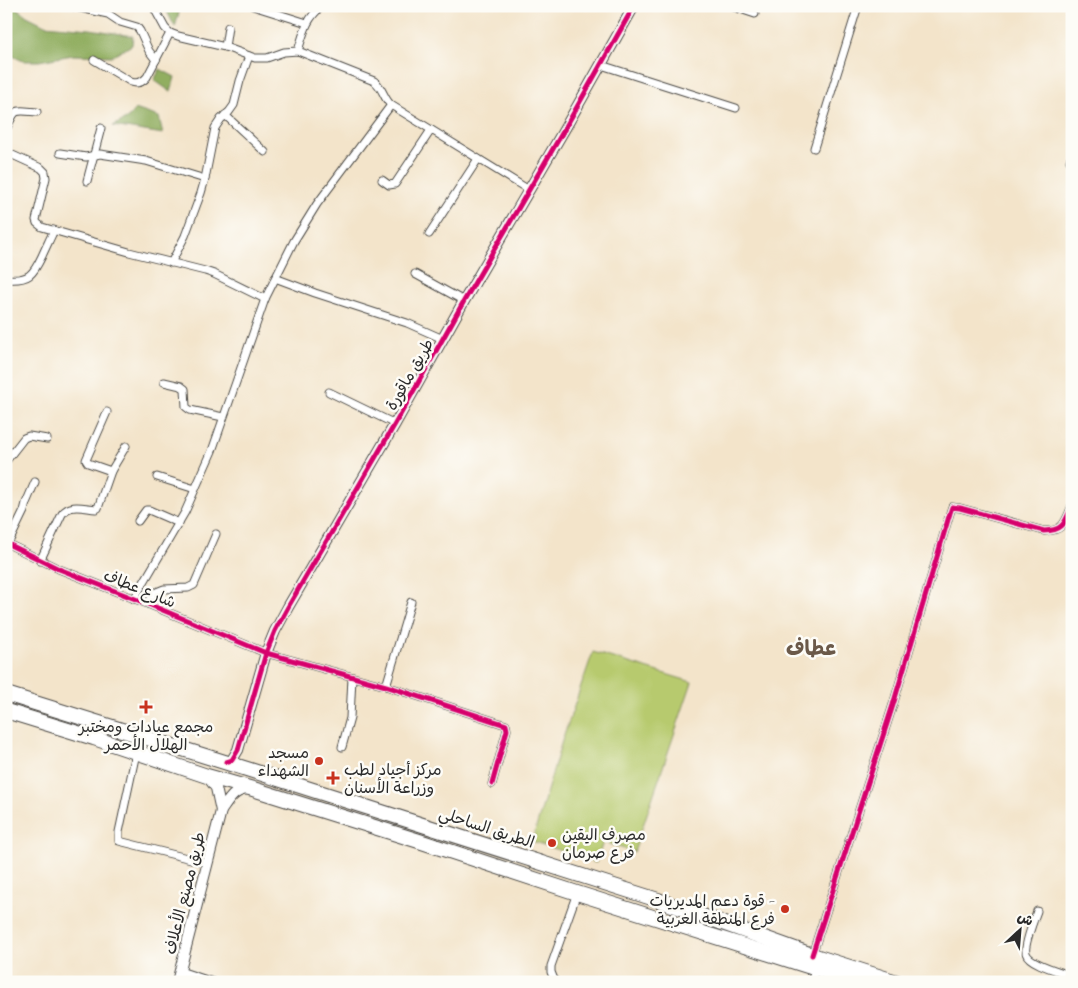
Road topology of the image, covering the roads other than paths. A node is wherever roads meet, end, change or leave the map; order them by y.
1 (71, 6) edge
2 (153, 6) edge
3 (254, 6) edge
4 (322, 6) edge
5 (634, 6) edge
6 (731, 6) edge
7 (858, 6) edge
8 (755, 14) dead end
9 (307, 23) junction
10 (228, 27) dead end
11 (170, 33) junction
12 (225, 48) junction
13 (298, 51) junction
14 (249, 56) junction
15 (94, 60) dead end
16 (156, 60) junction
17 (601, 65) junction
18 (391, 105) junction
19 (736, 108) dead end
20 (37, 112) dead end
21 (225, 116) junction
22 (101, 128) dead end
23 (6, 130) edge
24 (430, 130) junction
25 (814, 148) dead end
26 (6, 152) edge
27 (265, 152) dead end
28 (60, 154) dead end
29 (1072, 154) edge
30 (94, 155) junction
31 (478, 159) junction
32 (1072, 164) edge
33 (205, 179) junction
34 (382, 180) dead end
35 (88, 181) dead end
36 (529, 190) junction
37 (54, 230) junction
38 (429, 234) dead end
39 (172, 263) junction
40 (415, 274) dead end
41 (275, 278) junction
42 (6, 279) edge
43 (265, 299) junction
44 (464, 301) junction
45 (444, 339) junction
46 (164, 382) dead end
47 (329, 392) dead end
48 (107, 412) dead end
49 (223, 417) junction
50 (395, 424) junction
51 (47, 439) dead end
52 (126, 446) dead end
53 (6, 461) edge
54 (111, 471) junction
55 (157, 477) dead end
56 (36, 482) dead end
57 (195, 489) junction
58 (1072, 506) edge
59 (138, 521) dead end
60 (179, 523) junction
61 (216, 534) dead end
62 (7, 543) edge
63 (40, 561) junction
64 (134, 599) junction
65 (411, 602) dead end
66 (148, 604) junction
67 (266, 653) junction
68 (352, 677) junction
69 (386, 686) junction
70 (6, 694) edge
71 (6, 711) edge
72 (242, 737) junction
73 (342, 747) dead end
74 (136, 753) junction
75 (226, 762) junction
76 (250, 770) junction
77 (207, 776) junction
78 (492, 784) dead end
79 (253, 790) junction
80 (220, 812) junction
81 (207, 863) junction
82 (577, 893) junction
83 (658, 900) junction
84 (1037, 911) dead end
85 (655, 918) junction
86 (813, 968) edge
87 (1072, 976) edge
88 (178, 977) edge
89 (212, 982) edge
90 (555, 982) edge
91 (858, 982) edge
92 (897, 982) edge

1 - 16 street
2 - 11 street
3 - 9 street
4 - 9 street
5 - 17 street, طريق ماقورة
6 - 8 street
7 - 25 street
9 - 13 street
10 - 12 street
11 - 12 street
11 - 16 street
12 - 14 street
13 - 14 street
13 - 18 street
14 - 21 street
15 - 16 street
17 - 19 street
17 - 36 street, طريق ماقورة
18 - 24 street
18 - 41 street
20 - 23 street
21 - 27 street
21 - 33 street
22 - 30 street
24 - 31 street
24 - 34 street
26 - 37 street
28 - 30 street
29 - 32 street
30 - 33 street
30 - 35 street
31 - 36 street
31 - 38 street
33 - 39 street
36 - 44 street, طريق ماقورة
37 - 39 street
37 - 42 street
39 - 43 street
40 - 44 street
41 - 43 street
41 - 45 street
43 - 49 street
44 - 45 street, طريق ماقورة
45 - 50 street, طريق ماقورة
46 - 49 street
47 - 50 street
48 - 54 street
49 - 57 street
50 - 67 street, طريق ماقورة
51 - 53 street
52 - 54 street
54 - 63 street
55 - 57 street
56 - 62 street
57 - 60 street
58 - 86 street
59 - 60 street
60 - 64 street
61 - 66 street
62 - 63 street, شارع عطاف
63 - 64 street, شارع عطاف
64 - 66 street, شارع عطاف
65 - 69 street
66 - 67 street, شارع عطاف
67 - 68 street, شارع عطاف
67 - 72 street, طريق ماقورة
68 - 69 street, شارع عطاف
68 - 73 street
69 - 78 street, شارع عطاف
70 - 75 highway, الطريق الساحلي
71 - 74 highway, الطريق الساحلي
72 - 75 street, طريق ماقورة
72 - 76 street, طريق ماقورة
74 - 77 highway, الطريق الساحلي
74 - 81 street
75 - 76 highway, الطريق الساحلي
76 - 83 highway, الطريق الساحلي
77 - 79 highway, الطريق الساحلي
77 - 80 street, طريق مصنع الأعلاف
79 - 80 street, طريق مصنع الأعلاف
79 - 82 highway, الطريق الساحلي
80 - 81 street, طريق مصنع الأعلاف
81 - 88 street, طريق مصنع الأعلاف
82 - 85 highway, الطريق الساحلي
82 - 90 street
83 - 85 highway
83 - 86 highway, الطريق الساحلي
84 - 87 street
85 - 86 highway, الطريق الساحلي
86 - 91 highway, الطريق الساحلي
86 - 92 highway, الطريق الساحلي
88 - 89 street

